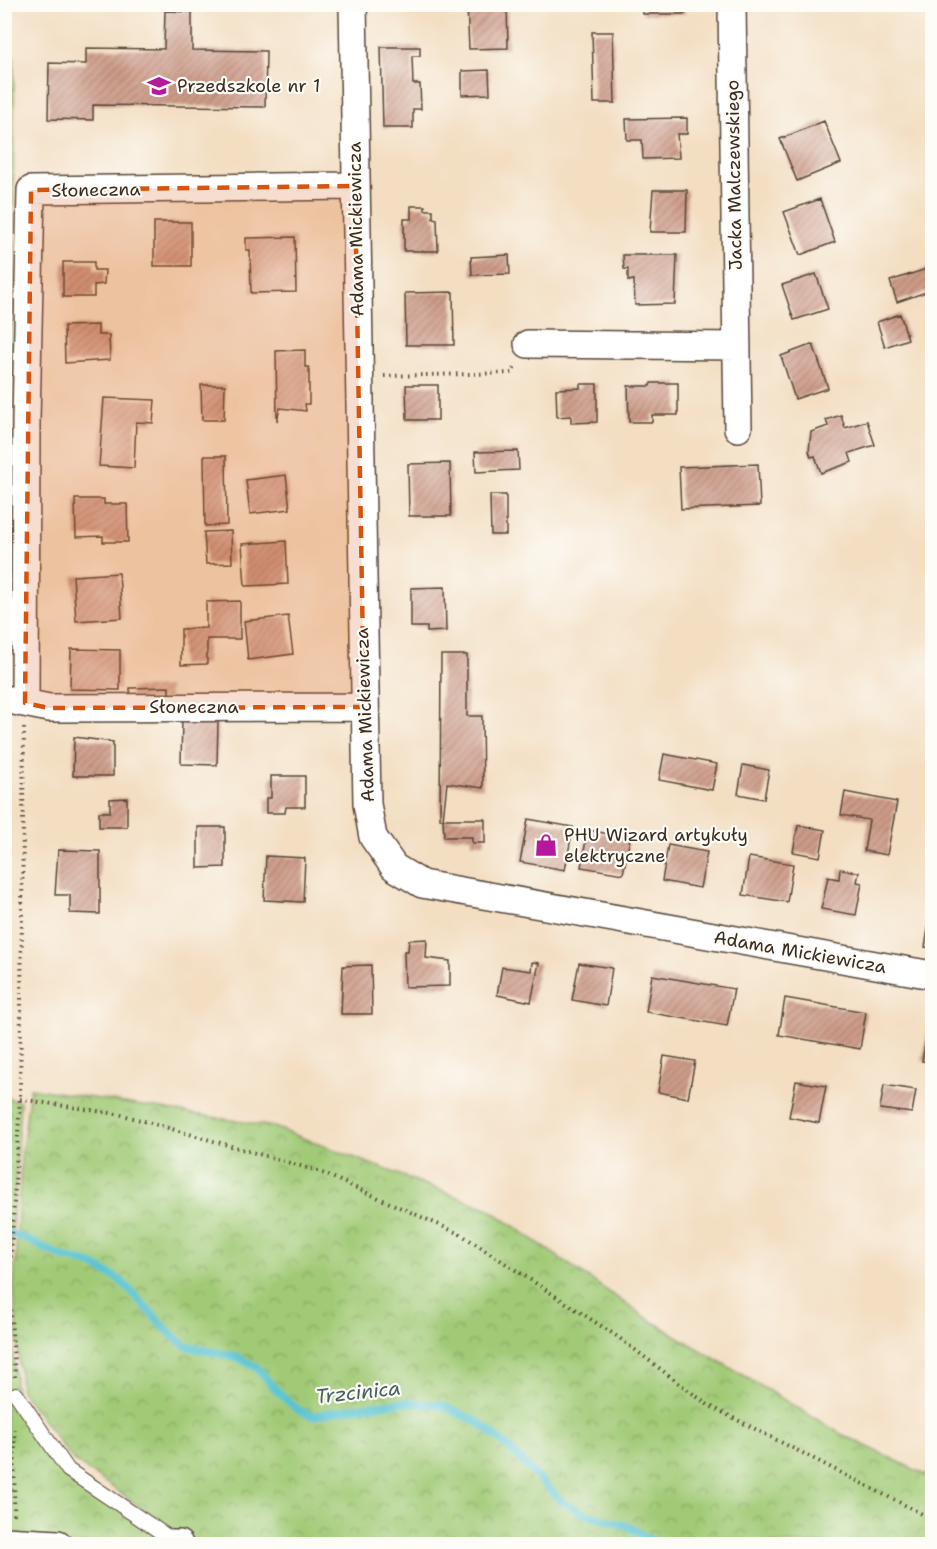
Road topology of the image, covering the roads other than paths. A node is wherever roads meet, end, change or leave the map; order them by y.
1 (353, 4) edge
2 (732, 4) edge
3 (355, 186) junction
4 (528, 344) road end
5 (737, 346) junction
6 (15, 420) edge
7 (738, 428) dead end
8 (15, 701) edge
9 (364, 706) junction
10 (933, 975) edge
11 (16, 1395) road end
12 (9, 1541) edge
13 (178, 1544) edge
14 (58, 1545) edge
15 (172, 1545) edge

1 - 3 street, Adama Mickiewicza
2 - 5 street, Jacka Malczewskiego
3 - 6 street, Słoneczna
3 - 9 street, Adama Mickiewicza
4 - 5 street
5 - 7 street, Jacka Malczewskiego
6 - 8 street, Słoneczna
8 - 9 street, Słoneczna
9 - 10 street, Adama Mickiewicza
11 - 13 lane
12 - 14 street
13 - 15 street

